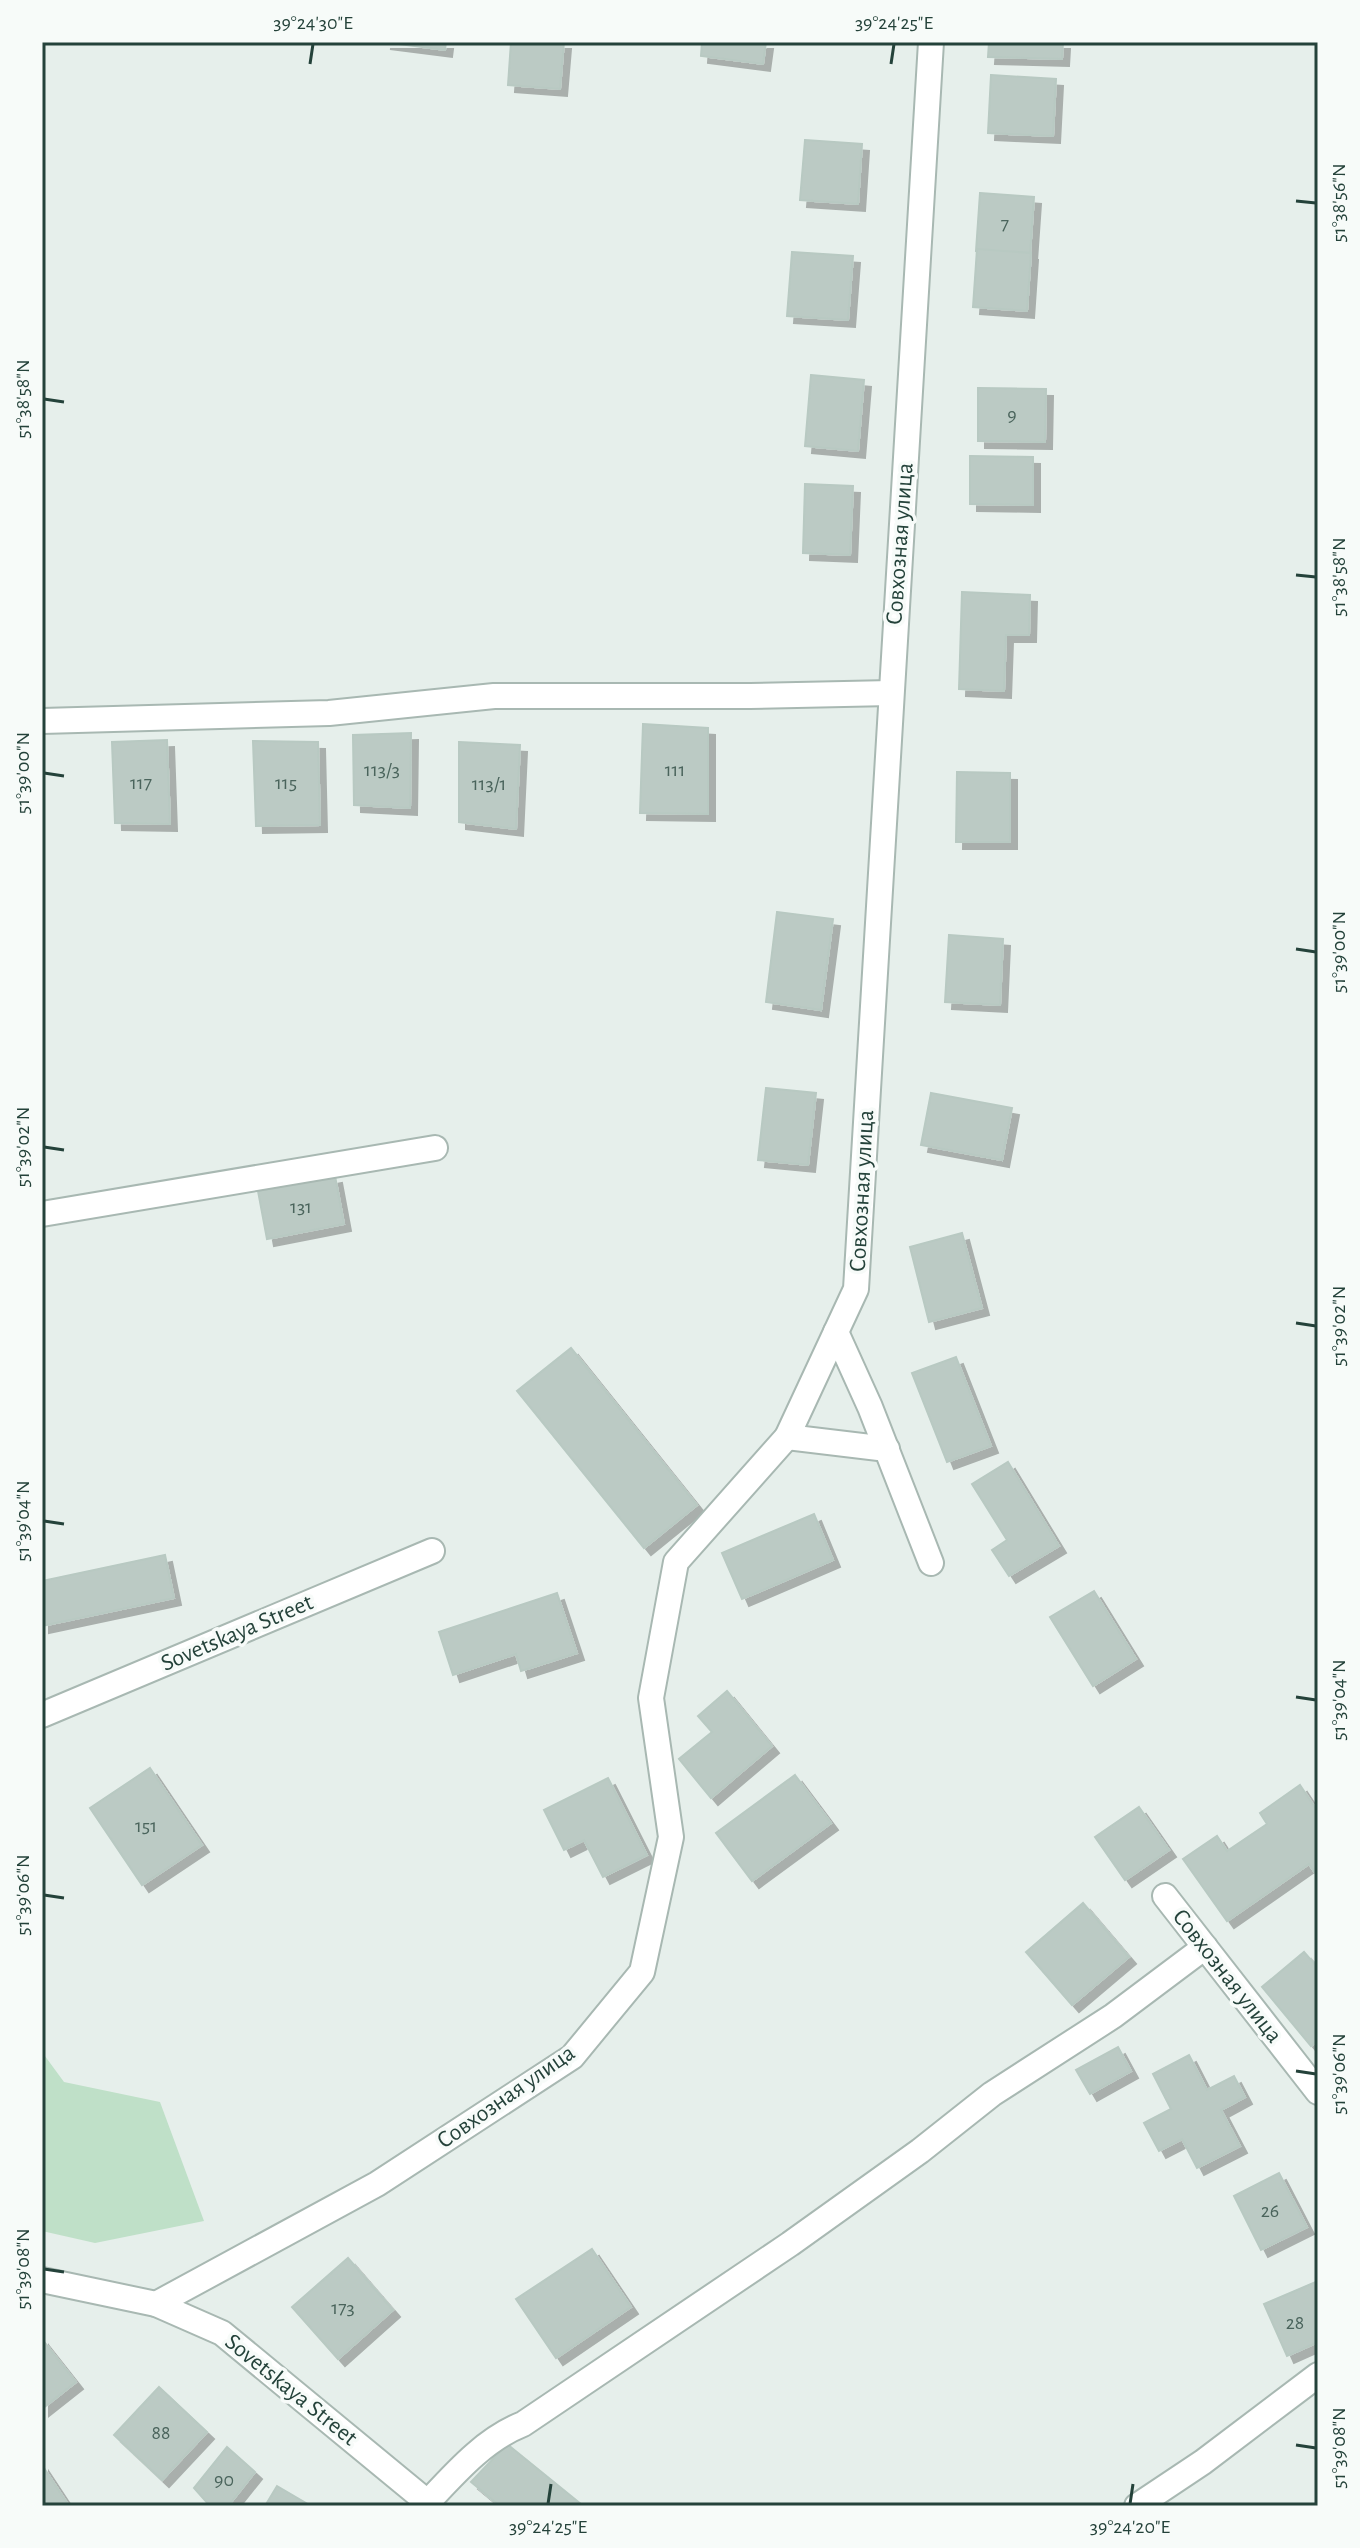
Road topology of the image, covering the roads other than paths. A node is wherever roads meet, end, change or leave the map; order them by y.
1 (931, 42) edge
2 (891, 693) junction
3 (42, 721) edge
4 (435, 1148) dead end
5 (42, 1214) edge
6 (836, 1332) junction
7 (787, 1437) junction
8 (887, 1449) junction
9 (432, 1551) dead end
10 (931, 1563) dead end
11 (42, 1715) edge
12 (1165, 1896) dead end
13 (1205, 1947) junction
14 (1318, 2092) edge
15 (42, 2280) edge
16 (156, 2304) junction
17 (1318, 2375) edge
18 (430, 2504) edge
19 (1137, 2506) edge

1 - 2 street, Совхозная улица
2 - 3 street
2 - 6 street, Совхозная улица
4 - 5 street
6 - 7 street, Совхозная улица
6 - 8 street
7 - 8 street
7 - 16 street, Совхозная улица
8 - 10 street
9 - 11 street, Sovetskaya Street
12 - 13 street, Совхозная улица
13 - 14 street, Совхозная улица
13 - 18 street
15 - 16 street, Sovetskaya Street
16 - 18 street, Sovetskaya Street
17 - 19 street

